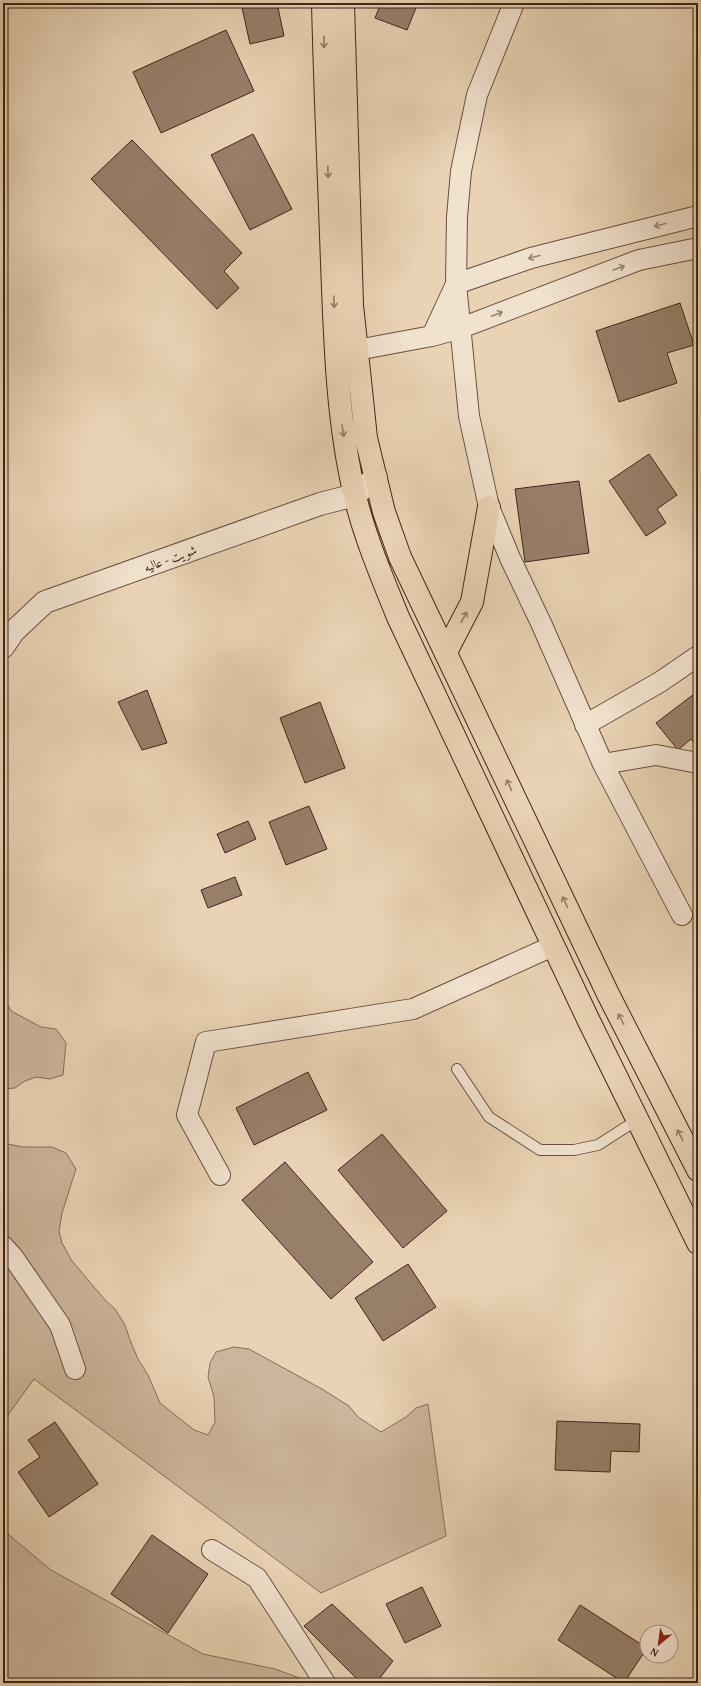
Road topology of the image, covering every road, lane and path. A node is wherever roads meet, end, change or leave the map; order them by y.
1 (323, 3) edge
2 (343, 3) edge
3 (514, 3) edge
4 (698, 216) edge
5 (698, 248) edge
6 (456, 284) junction
7 (461, 328) junction
8 (432, 336) junction
9 (357, 350) junction
10 (376, 477) junction
11 (355, 495) junction
12 (489, 507) junction
13 (3, 647) edge
14 (446, 652) junction
15 (698, 656) edge
16 (585, 725) junction
17 (698, 763) edge
18 (603, 764) junction
19 (682, 915) dead end
20 (554, 946) junction
21 (608, 994) junction
22 (587, 1017) junction
23 (457, 1070) dead end
24 (637, 1120) junction
25 (698, 1170) edge
26 (220, 1175) dead end
27 (698, 1243) edge
28 (3, 1246) edge
29 (75, 1369) dead end
30 (212, 1550) dead end
31 (325, 1683) edge

1 -> 11 highway
2 - 9 highway
3 - 6 street
4 -> 6 street
7 -> 5 street
6 - 7 street
6 - 8 street
7 - 8 street
7 - 12 street
8 - 9 street
9 - 10 highway
10 - 11 street
10 - 14 highway
11 - 13 street, شويت - عاليه
11 - 20 highway
14 -> 12 highway
12 - 16 street
21 -> 14 highway
15 - 16 street
16 - 18 street
17 - 18 street
18 - 19 street
20 - 22 highway
20 - 26 street
21 - 22 highway
25 -> 21 highway
22 - 24 highway
23 - 24 lane
24 - 27 highway
28 - 29 street
30 - 31 street

